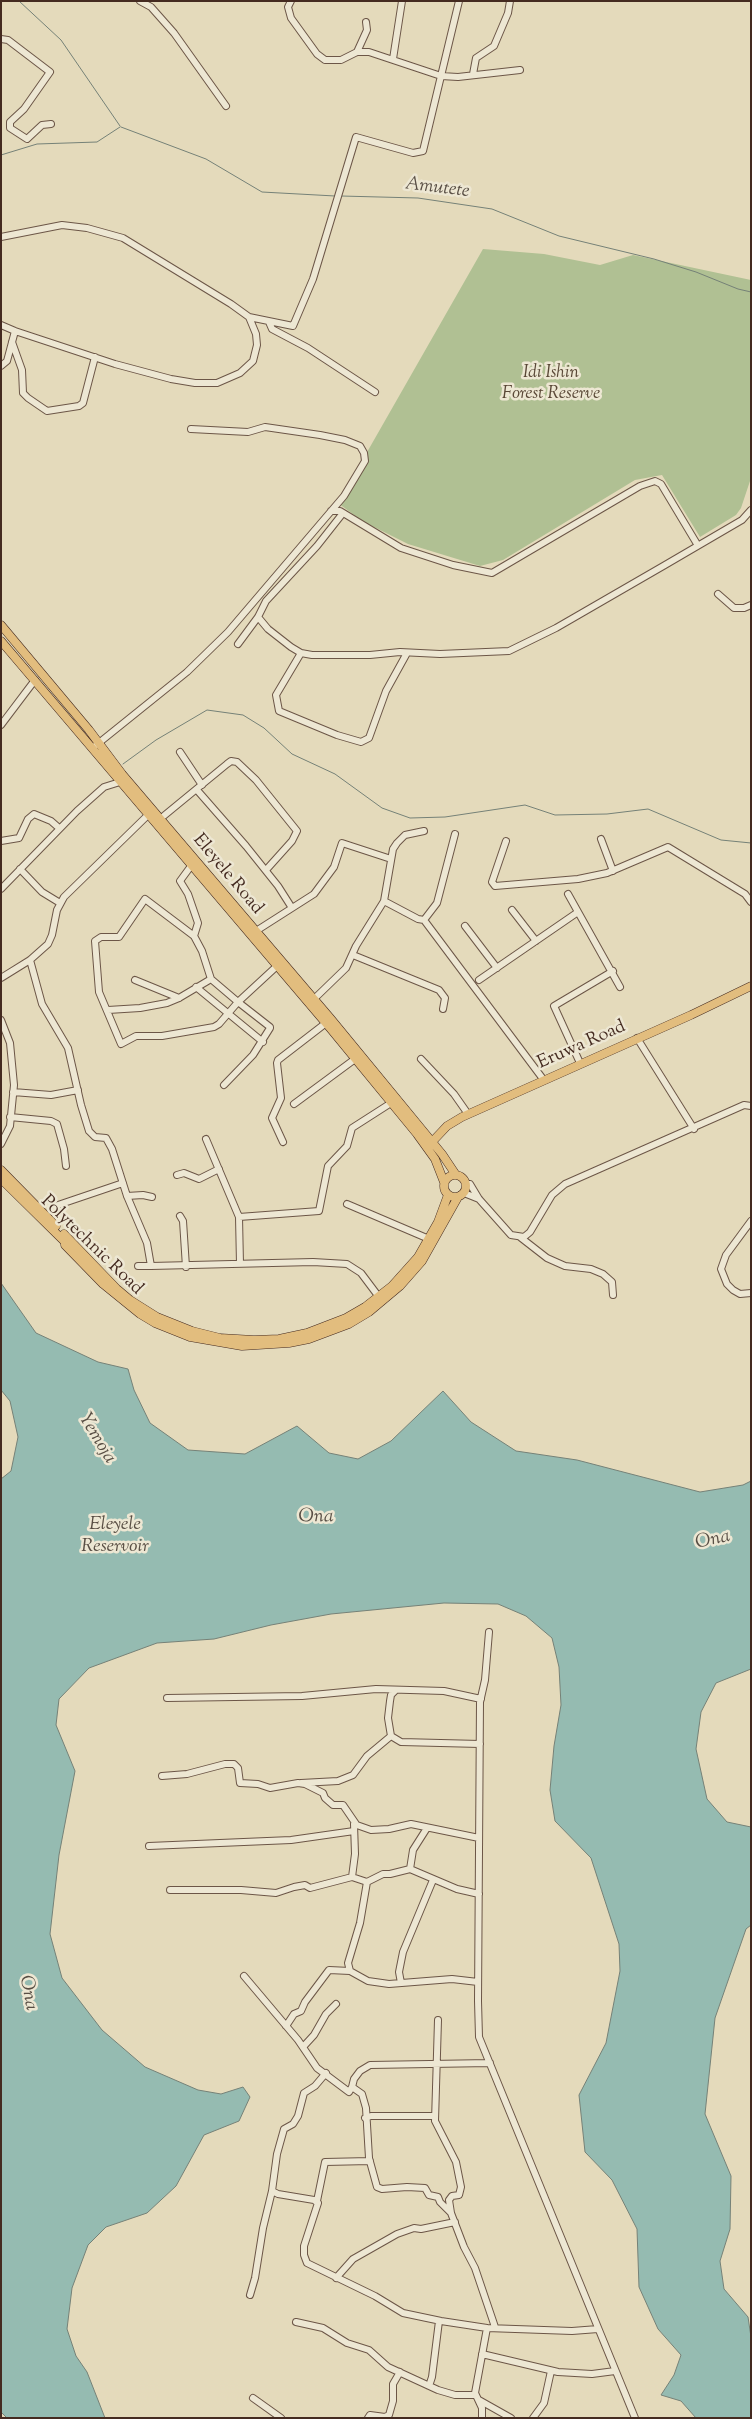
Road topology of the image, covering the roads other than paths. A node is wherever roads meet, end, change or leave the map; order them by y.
1 (140, 1) edge
2 (291, 1) edge
3 (402, 1) edge
4 (459, 1) edge
5 (510, 1) edge
6 (366, 22) dead end
7 (1, 39) edge
8 (357, 52) junction
9 (393, 59) junction
10 (520, 70) dead end
11 (473, 74) junction
12 (441, 76) junction
13 (226, 106) dead end
14 (51, 124) dead end
15 (1, 237) edge
16 (249, 317) junction
17 (269, 322) junction
18 (1, 325) edge
19 (15, 331) junction
20 (12, 342) junction
21 (95, 357) junction
22 (1, 366) edge
23 (375, 392) dead end
24 (191, 429) dead end
25 (751, 511) edge
26 (343, 513) junction
27 (326, 516) junction
28 (697, 544) junction
29 (718, 594) dead end
30 (751, 605) edge
31 (258, 617) junction
32 (1, 625) edge
33 (1, 641) edge
34 (238, 644) dead end
35 (301, 653) junction
36 (407, 653) junction
37 (35, 680) junction
38 (1, 725) edge
39 (98, 749) junction
40 (180, 752) dead end
41 (119, 778) junction
42 (199, 788) junction
43 (148, 815) junction
44 (160, 819) junction
45 (59, 828) junction
46 (424, 831) dead end
47 (455, 834) dead end
48 (601, 839) dead end
49 (1, 841) edge
50 (506, 841) dead end
51 (391, 859) junction
52 (192, 866) junction
53 (20, 869) junction
54 (266, 870) junction
55 (614, 871) junction
56 (1, 889) edge
57 (568, 894) dead end
58 (384, 901) junction
59 (751, 902) edge
60 (60, 903) junction
61 (292, 908) junction
62 (512, 910) dead end
63 (578, 912) junction
64 (424, 920) junction
65 (465, 926) dead end
66 (256, 931) junction
67 (194, 936) junction
68 (536, 941) junction
69 (353, 955) junction
70 (30, 960) junction
71 (277, 966) junction
72 (497, 968) junction
73 (612, 971) junction
74 (1, 978) edge
75 (211, 979) junction
76 (135, 980) dead end
77 (479, 980) dead end
78 (751, 986) edge
79 (196, 987) junction
80 (620, 987) dead end
81 (179, 998) junction
82 (314, 999) junction
83 (238, 1002) junction
84 (443, 1009) dead end
85 (108, 1010) junction
86 (228, 1014) junction
87 (1, 1020) edge
88 (326, 1023) junction
89 (637, 1038) junction
90 (263, 1042) junction
91 (356, 1059) junction
92 (421, 1060) dead end
93 (580, 1063) junction
94 (374, 1076) junction
95 (543, 1079) junction
96 (224, 1085) dead end
97 (78, 1090) junction
98 (13, 1092) junction
99 (387, 1092) junction
100 (391, 1103) junction
101 (294, 1104) dead end
102 (751, 1106) edge
103 (468, 1114) junction
104 (10, 1117) junction
105 (694, 1129) junction
106 (206, 1139) dead end
107 (283, 1142) dead end
108 (1, 1144) edge
109 (429, 1146) junction
110 (66, 1166) dead end
111 (219, 1168) junction
112 (1, 1170) edge
113 (177, 1175) dead end
114 (456, 1175) junction
115 (1, 1179) edge
116 (444, 1182) junction
117 (123, 1183) junction
118 (466, 1186) junction
119 (448, 1195) junction
120 (127, 1196) junction
121 (459, 1196) junction
122 (152, 1197) dead end
123 (479, 1199) junction
124 (347, 1204) dead end
125 (58, 1205) dead end
126 (180, 1216) dead end
127 (239, 1217) junction
128 (751, 1221) edge
129 (520, 1237) junction
130 (429, 1239) junction
131 (240, 1264) junction
132 (138, 1266) dead end
133 (151, 1266) junction
134 (186, 1267) junction
135 (751, 1293) edge
136 (613, 1295) dead end
137 (379, 1297) junction
138 (489, 1632) dead end
139 (396, 1690) junction
140 (167, 1698) dead end
141 (481, 1699) junction
142 (391, 1736) junction
143 (480, 1744) junction
144 (162, 1776) dead end
145 (301, 1783) junction
146 (355, 1828) junction
147 (427, 1828) junction
148 (478, 1838) junction
149 (149, 1846) dead end
150 (410, 1868) junction
151 (352, 1877) junction
152 (433, 1880) junction
153 (368, 1882) junction
154 (170, 1890) dead end
155 (479, 1894) junction
156 (350, 1971) junction
157 (244, 1976) dead end
158 (478, 1982) junction
159 (401, 1984) junction
160 (336, 2004) dead end
161 (438, 2020) dead end
162 (286, 2026) junction
163 (303, 2047) junction
164 (490, 2062) junction
165 (436, 2065) junction
166 (326, 2074) junction
167 (352, 2087) junction
168 (435, 2116) junction
169 (365, 2118) junction
170 (370, 2161) junction
171 (272, 2190) junction
172 (317, 2201) junction
173 (451, 2213) junction
174 (455, 2222) junction
175 (336, 2278) junction
176 (250, 2295) dead end
177 (439, 2321) junction
178 (296, 2322) dead end
179 (495, 2327) junction
180 (488, 2328) junction
181 (598, 2330) junction
182 (482, 2354) junction
183 (551, 2370) junction
184 (615, 2371) junction
185 (400, 2372) junction
186 (429, 2386) junction
187 (476, 2397) junction
188 (254, 2398) dead end
189 (280, 2418) edge
190 (368, 2418) edge
191 (482, 2418) edge
192 (511, 2418) edge
193 (533, 2418) edge
194 (634, 2418) edge

1 - 13 street
2 - 8 street
3 - 9 street
4 - 12 street
5 - 11 street
6 - 8 street
7 - 14 street
8 - 9 street
9 - 12 street
10 - 11 street
11 - 12 street
12 - 17 street
15 - 16 street
16 - 17 street
16 - 21 street
17 - 23 street
18 - 19 street
19 - 20 street
19 - 21 street
20 - 21 street
20 - 22 street
24 - 27 street
25 - 28 street
26 - 27 street
26 - 28 street
26 - 31 street
27 - 39 street
28 - 36 street
29 - 30 street
31 - 34 street
31 - 35 street
32 - 39 main road, Eleyele Road
33 - 37 main road, Eleyele Road
35 - 36 street
35 - 36 street
37 - 38 street
37 - 39 main road, Eleyele Road
39 - 41 main road, Eleyele Road
40 - 42 street
41 - 43 main road, Eleyele Road
41 - 44 main road, Eleyele Road
41 - 45 street
42 - 44 street
42 - 54 street
42 - 54 street
43 - 52 main road, Eleyele Road
43 - 60 street
44 - 66 main road, Eleyele Road
45 - 49 street
45 - 53 street
46 - 51 street
47 - 64 street
48 - 55 street
50 - 55 street
51 - 58 street
51 - 61 street
52 - 67 street
52 - 71 main road, Eleyele Road
53 - 56 street
53 - 60 street
54 - 61 street
55 - 59 street
57 - 63 street
58 - 64 street
58 - 69 street
60 - 70 street
61 - 66 street
62 - 68 street
63 - 68 street
63 - 73 street
64 - 95 street
65 - 72 street
66 - 82 main road, Eleyele Road
67 - 75 street
67 - 85 street
68 - 72 street
69 - 82 street
69 - 84 street
70 - 74 street
70 - 97 street
71 - 83 street
71 - 88 main road, Eleyele Road
72 - 77 street
73 - 80 street
73 - 93 street
75 - 79 street
75 - 83 street
76 - 81 street
78 - 89 main road, Eruwa Road
79 - 81 street
79 - 86 street
81 - 85 street
82 - 94 main road, Eleyele Road
83 - 86 street
83 - 90 street
85 - 86 street
86 - 90 street
87 - 98 street
88 - 91 main road, Eleyele Road
88 - 107 street
89 - 93 main road, Eruwa Road
89 - 105 street
90 - 96 street
91 - 94 main road, Eleyele Road
91 - 101 street
92 - 103 street
93 - 95 main road, Eruwa Road
94 - 99 main road, Eleyele Road
95 - 103 main road, Eruwa Road
97 - 98 street
97 - 117 street
98 - 104 street
99 - 100 main road, Eleyele Road
99 - 109 main road, Eleyele Road
100 - 109 main road, Eleyele Road
100 - 127 street
102 - 105 street
103 - 109 main road, Eruwa Road
104 - 108 street
104 - 110 street
105 - 129 street
106 - 111 street
109 - 114 main road
109 - 116 main road
111 - 113 street
111 - 127 street
112 - 137 main road, Polytechnic Road
114 - 116 main road
114 - 118 main road
115 - 121 main road, Polytechnic Road
116 - 119 main road
117 - 120 street
117 - 125 street
118 - 121 main road
118 - 123 street
119 - 121 main road
119 - 130 main road, Polytechnic Road
120 - 122 street
120 - 133 street
121 - 123 street
123 - 129 street
124 - 130 street
126 - 134 street
127 - 131 street
128 - 135 street
129 - 136 street
130 - 137 main road, Polytechnic Road
131 - 134 street
131 - 137 street
132 - 133 street
133 - 134 street
138 - 141 street
139 - 140 street
139 - 141 street
139 - 142 street
141 - 143 street
142 - 143 street
142 - 145 street
143 - 148 street
144 - 145 street
145 - 146 street
146 - 147 street
146 - 149 street
146 - 151 street
147 - 148 street
147 - 150 street
148 - 155 street
150 - 152 street
150 - 153 street
151 - 153 street
151 - 154 street
152 - 155 street
152 - 159 street
153 - 156 street
155 - 158 street
156 - 159 street
156 - 162 street
157 - 162 street
158 - 159 street
158 - 164 street
160 - 163 street
161 - 165 street
162 - 163 street
163 - 166 street
164 - 165 street
164 - 181 street
165 - 167 street
165 - 168 street
166 - 167 street
166 - 171 street
167 - 169 street
168 - 169 street
168 - 173 street
169 - 170 street
170 - 172 street
170 - 173 street
171 - 172 street
171 - 176 street
172 - 175 street
173 - 174 street
174 - 175 street
174 - 179 street
175 - 177 street
177 - 180 street
177 - 186 street
178 - 185 street
179 - 180 street
179 - 181 street
180 - 182 street
181 - 184 street
182 - 183 street
182 - 187 street
183 - 184 street
183 - 193 street
184 - 194 street
185 - 186 street
185 - 190 street
186 - 187 street
187 - 191 street
187 - 192 street
188 - 189 street

